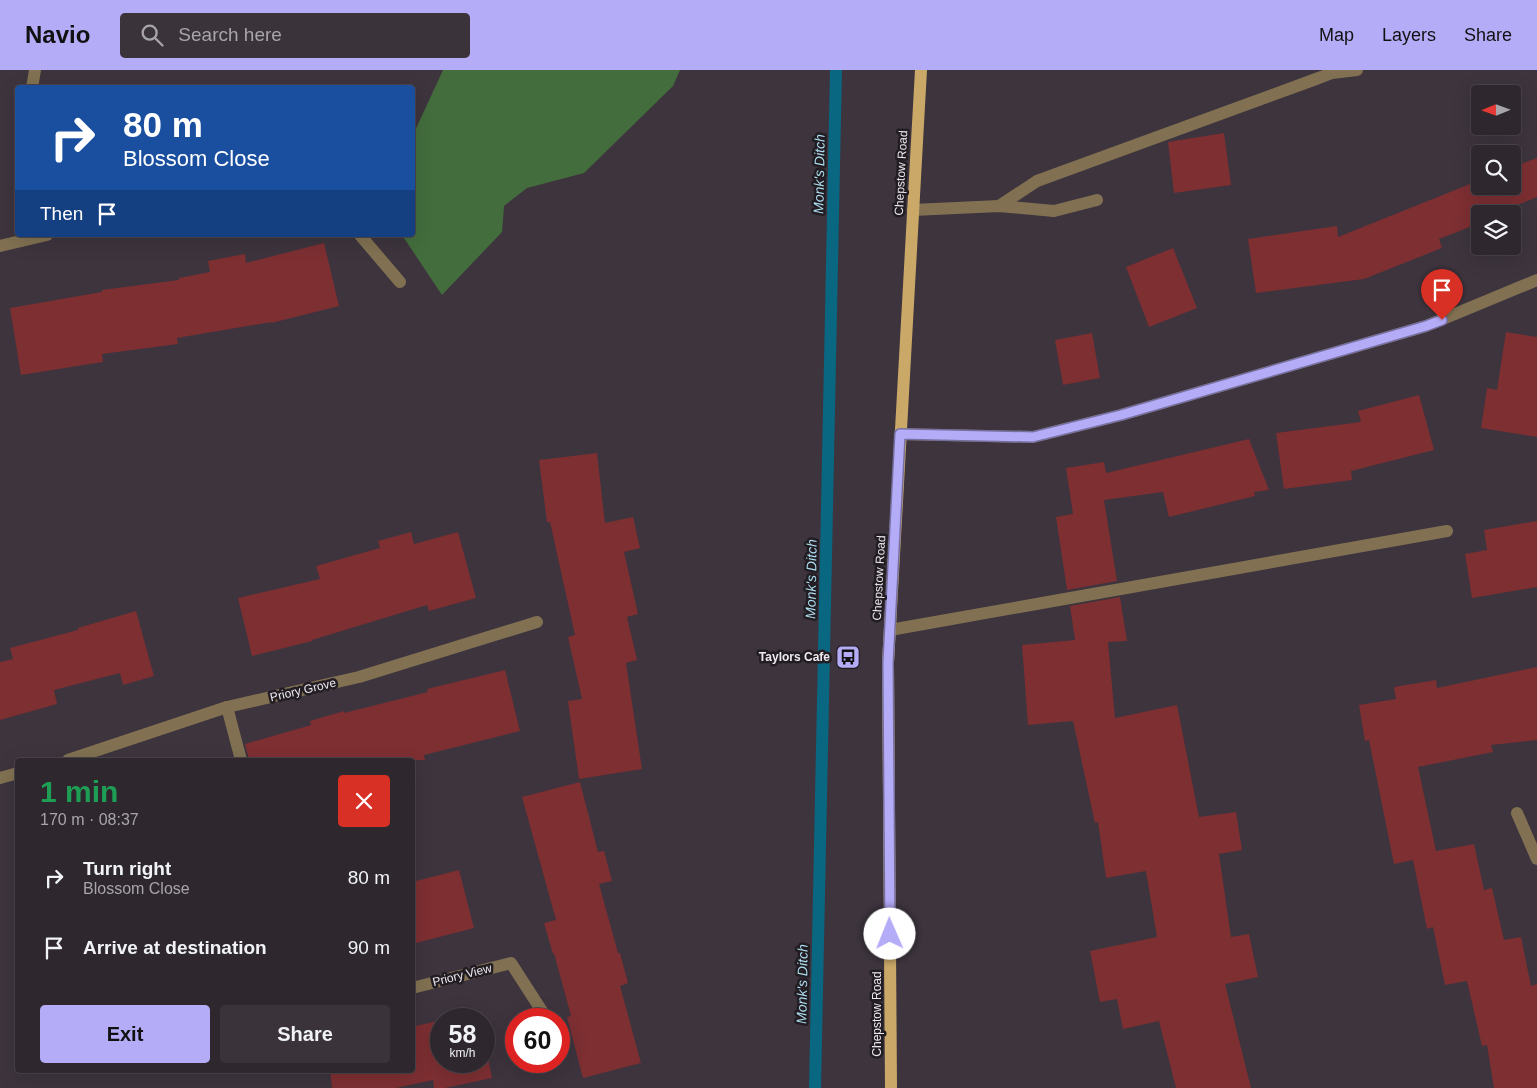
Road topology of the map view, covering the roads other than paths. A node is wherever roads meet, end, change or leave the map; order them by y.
1 (35, 70) edge
2 (921, 70) edge
3 (1357, 70) edge
4 (32, 85) edge
5 (1097, 200) dead end
6 (999, 206) junction
7 (913, 210) junction
8 (37, 237) edge
9 (362, 237) edge
10 (0, 246) edge
11 (1537, 280) edge
12 (400, 282) dead end
13 (900, 434) junction
14 (1447, 531) dead end
15 (538, 622) dead end
16 (890, 630) junction
17 (227, 708) junction
18 (74, 758) edge
19 (240, 758) edge
20 (15, 774) edge
21 (0, 778) edge
22 (1517, 813) dead end
23 (1537, 859) edge
24 (415, 987) edge
25 (540, 1008) edge
26 (892, 1088) edge

1 - 4 street
2 - 7 main road, Chepstow Road
3 - 6 street
5 - 6 street
6 - 7 street
7 - 13 main road, Chepstow Road
8 - 10 street
9 - 12 street
11 - 13 street
13 - 16 main road, Chepstow Road
14 - 16 street
15 - 17 street, Priory Grove
16 - 26 main road, Chepstow Road
17 - 18 street, Priory Grove
17 - 19 street
20 - 21 street
22 - 23 street
24 - 25 street, Priory View

